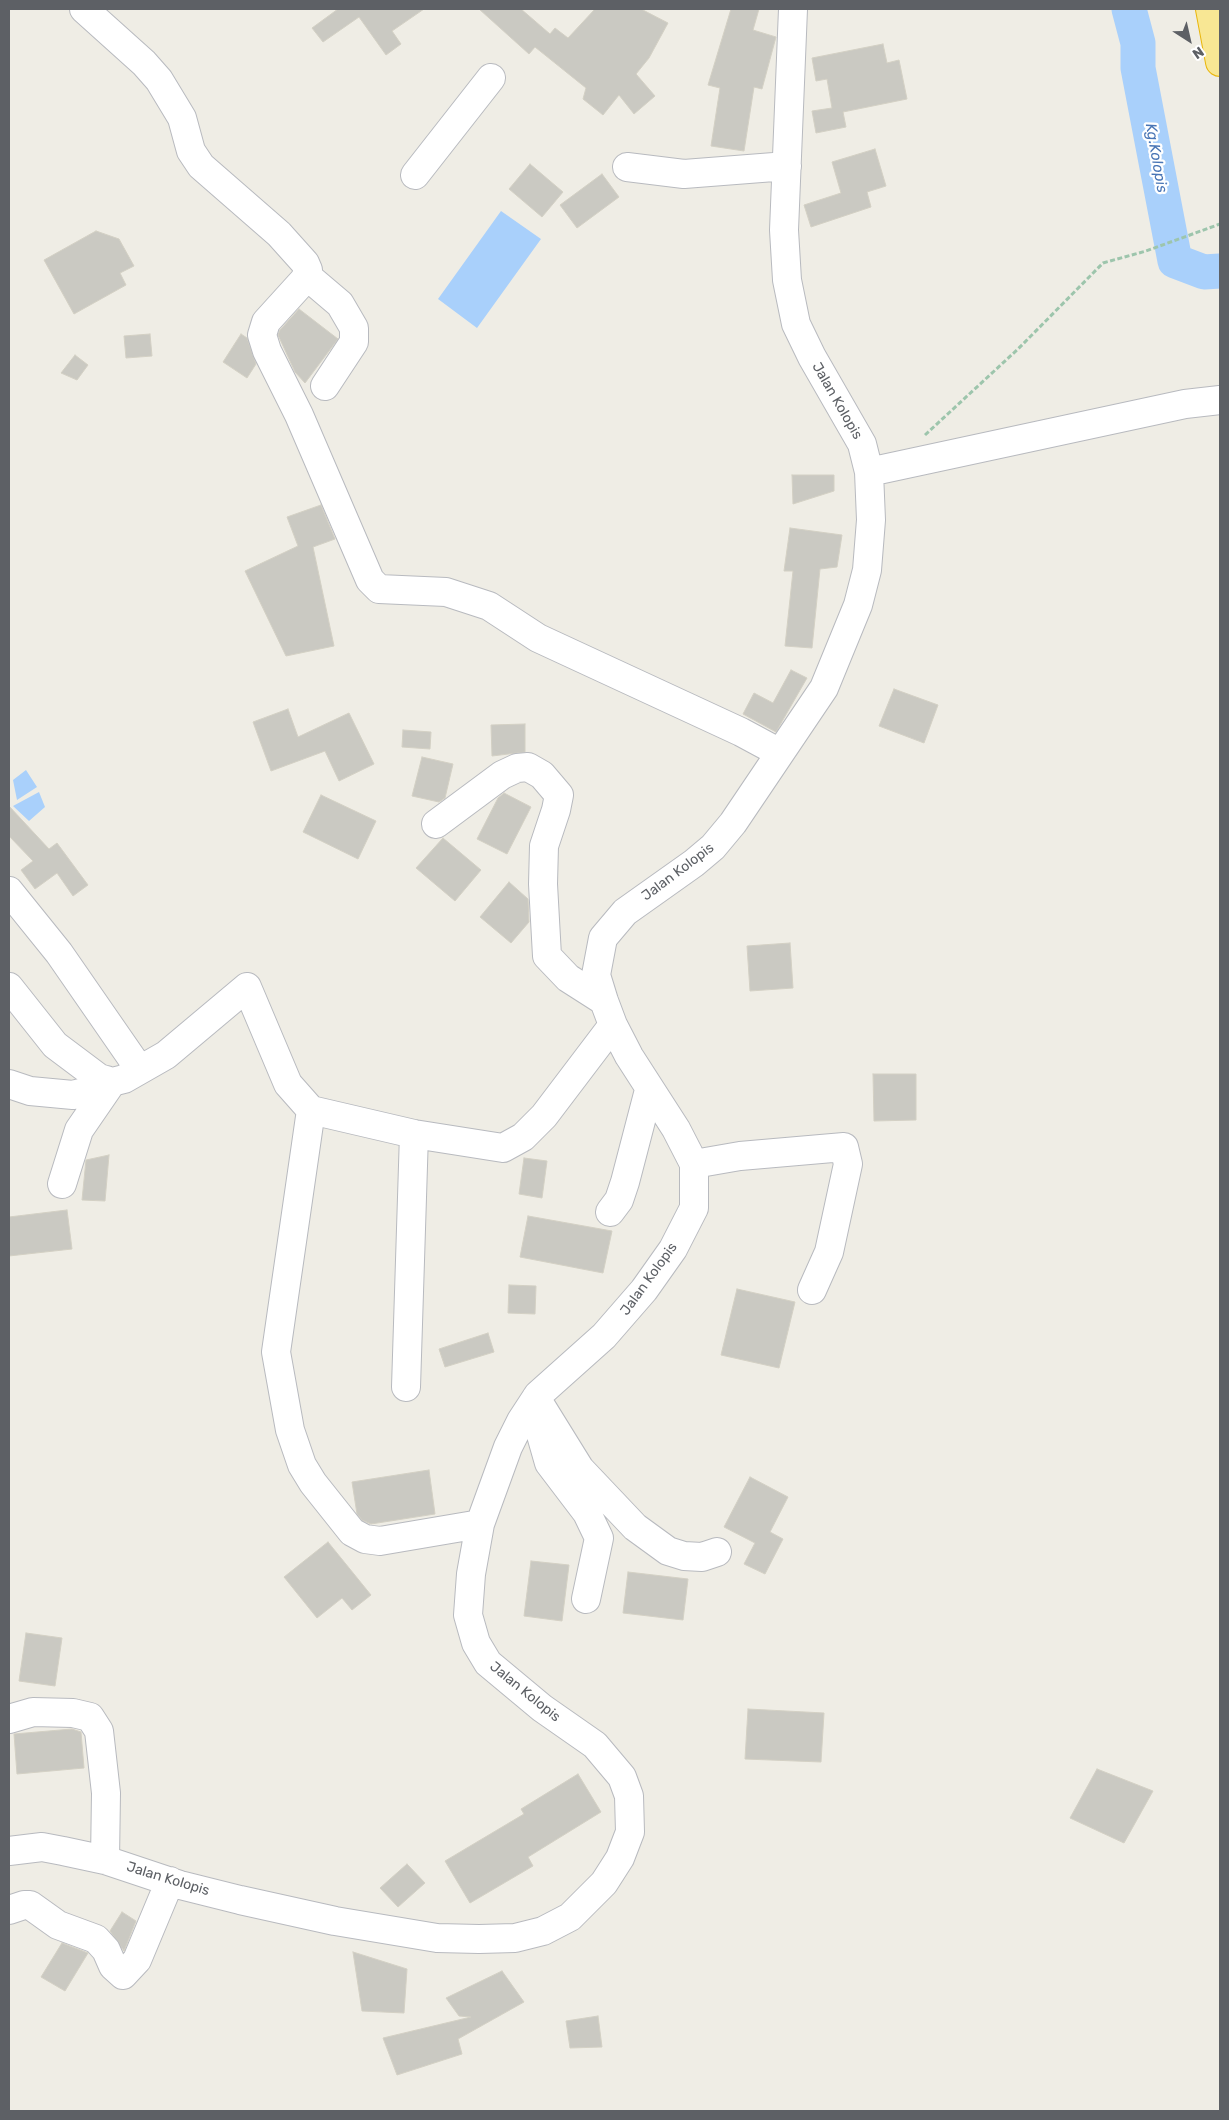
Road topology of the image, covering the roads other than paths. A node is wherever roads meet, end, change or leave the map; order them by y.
1 (84, 9) edge
2 (793, 9) edge
3 (1210, 9) edge
4 (1220, 62) edge
5 (491, 78) dead end
6 (787, 166) junction
7 (627, 167) dead end
8 (415, 175) dead end
9 (307, 276) junction
10 (325, 386) dead end
11 (1220, 400) edge
12 (869, 472) junction
13 (780, 754) junction
14 (436, 824) dead end
15 (9, 891) edge
16 (9, 987) edge
17 (608, 1013) junction
18 (140, 1070) junction
19 (109, 1081) junction
20 (9, 1084) edge
21 (649, 1090) junction
22 (311, 1110) junction
23 (414, 1134) junction
24 (694, 1164) junction
25 (62, 1184) dead end
26 (610, 1212) dead end
27 (812, 1290) dead end
28 (406, 1387) dead end
29 (542, 1409) junction
30 (480, 1524) junction
31 (717, 1552) dead end
32 (586, 1599) dead end
33 (9, 1720) edge
34 (13, 1848) edge
35 (105, 1860) junction
36 (170, 1881) junction
37 (9, 1910) edge

1 - 9 street
2 - 6 street, Jalan Kolopis
3 - 4 highway
5 - 8 street
6 - 7 street
6 - 12 street, Jalan Kolopis
9 - 10 street
9 - 13 street
11 - 12 street
12 - 13 street, Jalan Kolopis
13 - 17 street, Jalan Kolopis
14 - 17 street
15 - 18 street
16 - 19 street
17 - 21 street, Jalan Kolopis
17 - 23 street
18 - 19 street
18 - 22 street
19 - 20 street
19 - 25 street
21 - 24 street, Jalan Kolopis
21 - 26 street
22 - 23 street
22 - 30 street
23 - 28 street
24 - 27 street
24 - 29 street, Jalan Kolopis
29 - 30 street, Jalan Kolopis
29 - 31 street
29 - 32 street
30 - 36 street, Jalan Kolopis
33 - 35 street
34 - 35 street, Jalan Kolopis
35 - 36 street, Jalan Kolopis
36 - 37 street

